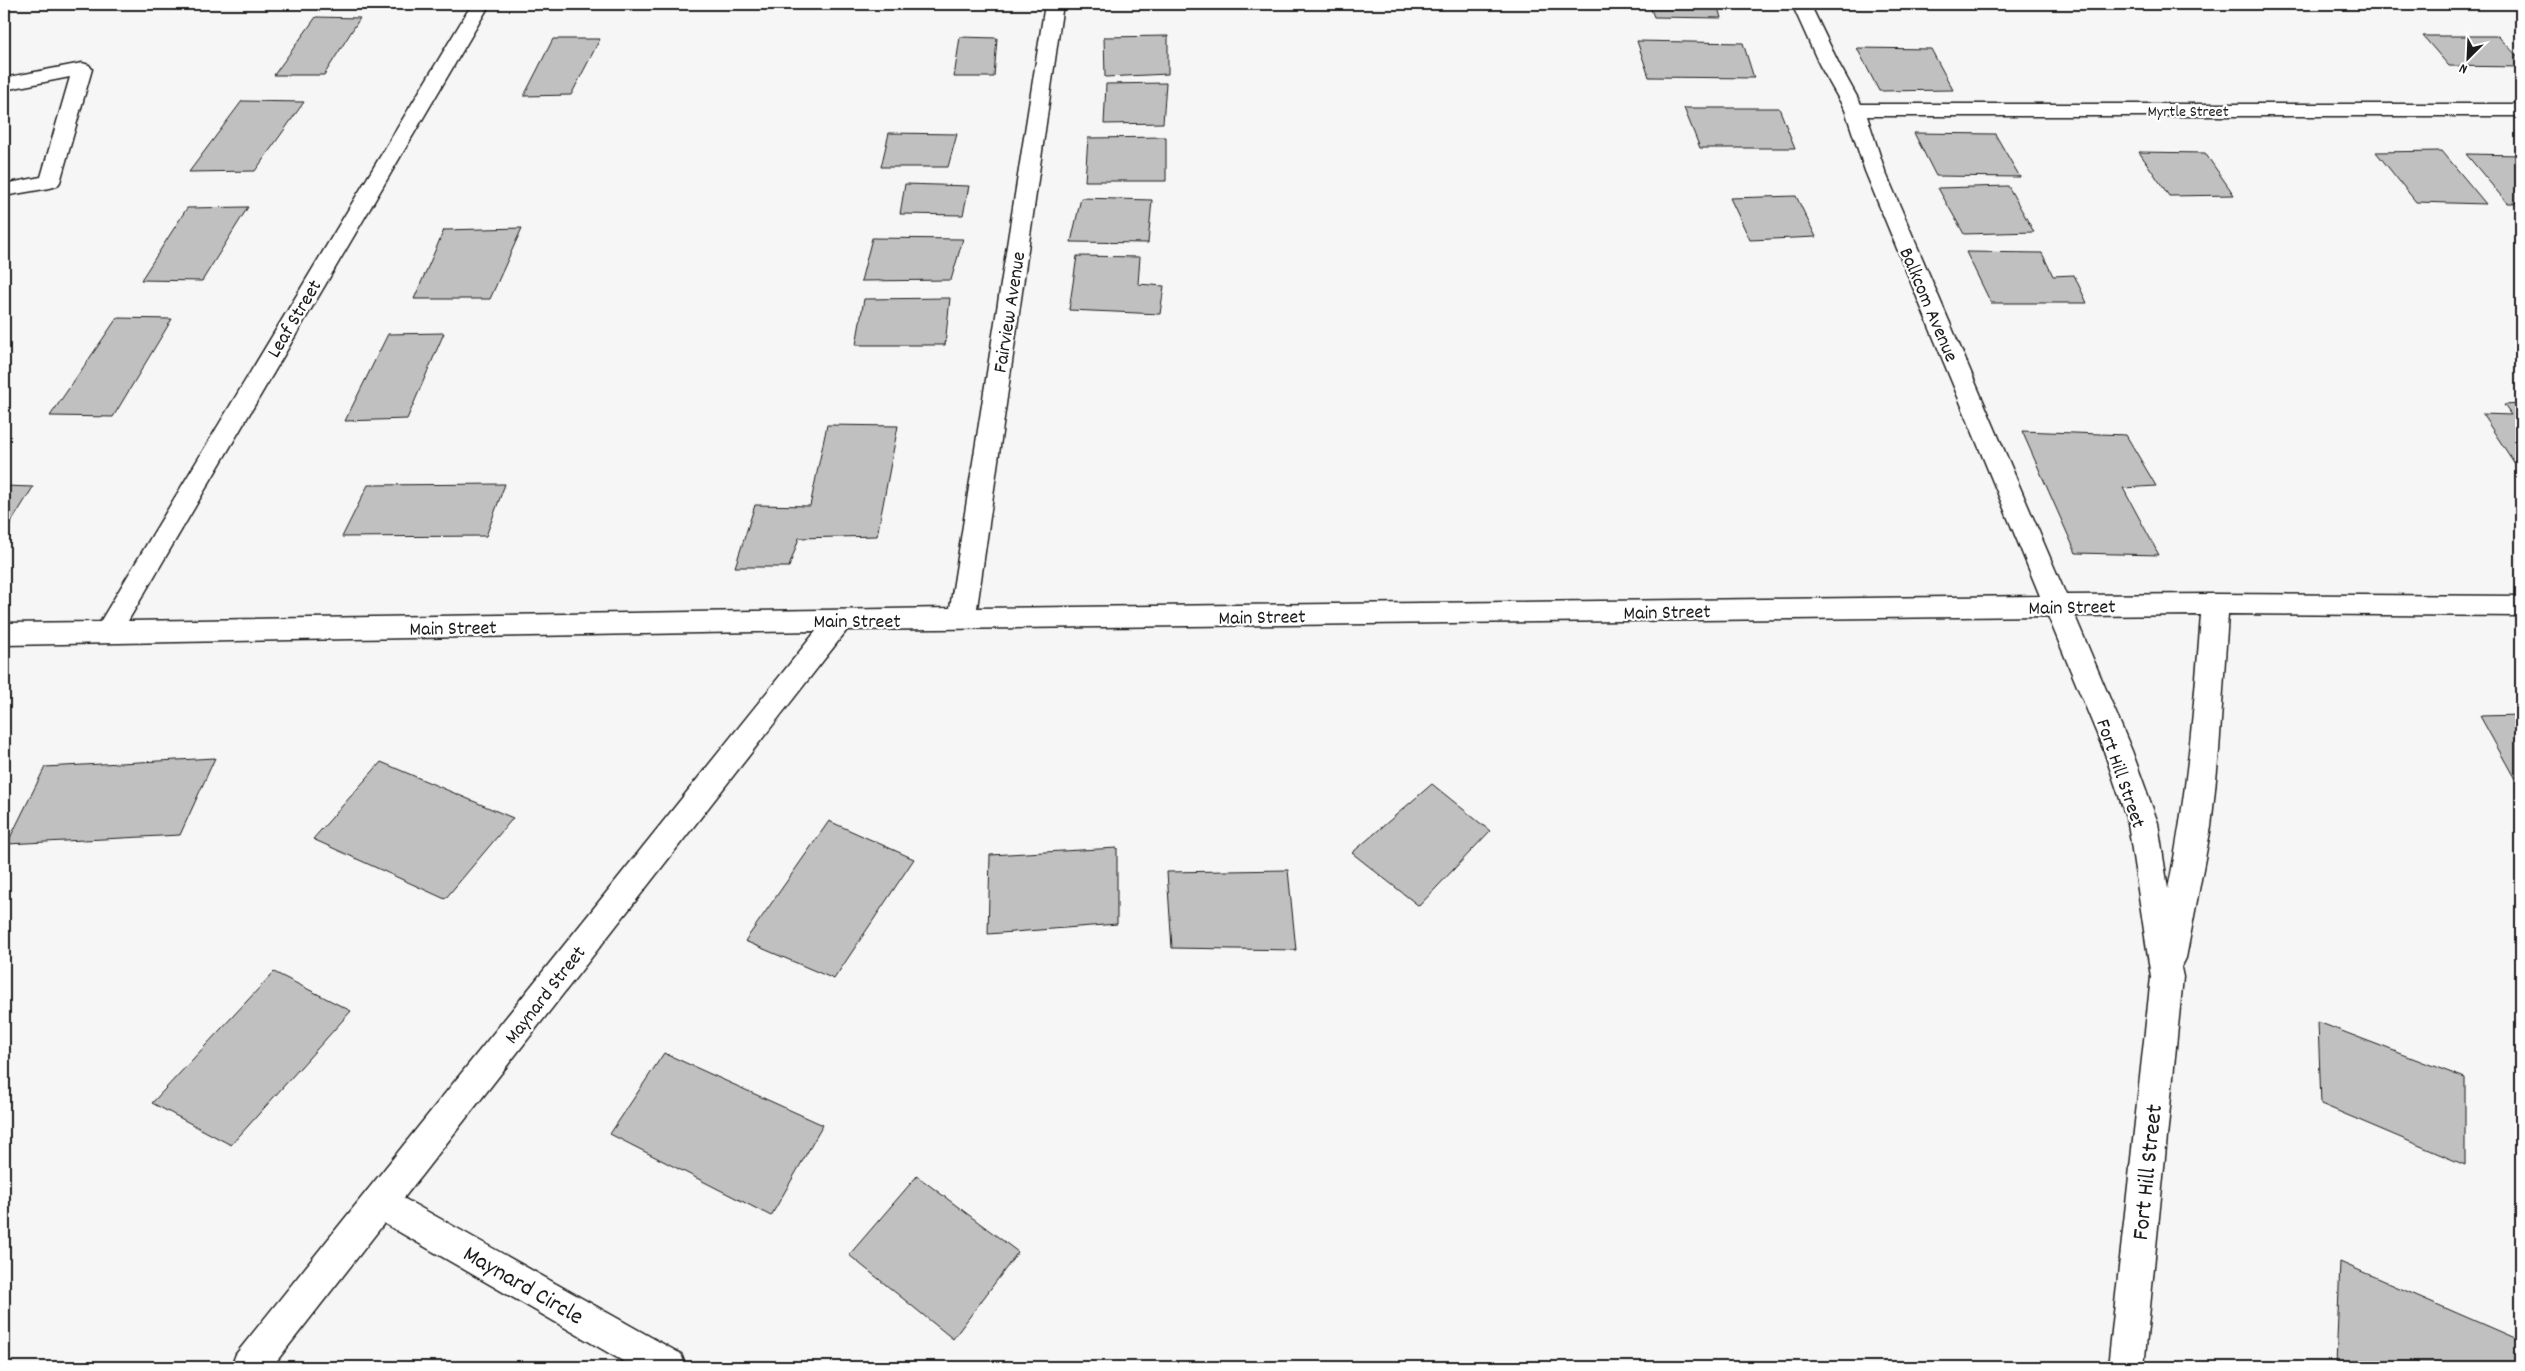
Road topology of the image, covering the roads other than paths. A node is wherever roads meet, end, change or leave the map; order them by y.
1 (481, 4) edge
2 (1054, 4) edge
3 (1801, 4) edge
4 (4, 84) edge
5 (1855, 110) junction
6 (2521, 110) edge
7 (4, 190) edge
8 (2215, 604) junction
9 (2056, 606) junction
10 (2521, 606) edge
11 (962, 619) junction
12 (840, 620) junction
13 (106, 633) junction
14 (4, 634) edge
15 (2167, 977) junction
16 (380, 1202) junction
17 (249, 1367) edge
18 (668, 1367) edge
19 (2126, 1367) edge

1 - 13 street, Leaf Street
2 - 11 street, Fairview Avenue
3 - 5 street, Balkcom Avenue
4 - 7 street
5 - 6 street, Myrtle Street
5 - 9 street, Balkcom Avenue
8 - 9 street, Main Street
8 - 10 street, Main Street
8 - 15 street, Fort Hill Street
9 - 11 street, Main Street
9 - 15 street, Fort Hill Street
11 - 12 street, Main Street
12 - 13 street, Main Street
12 - 16 street, Maynard Street
13 - 14 street, Main Street
15 - 19 street, Fort Hill Street
16 - 17 street, Maynard Street
16 - 18 street, Maynard Circle

